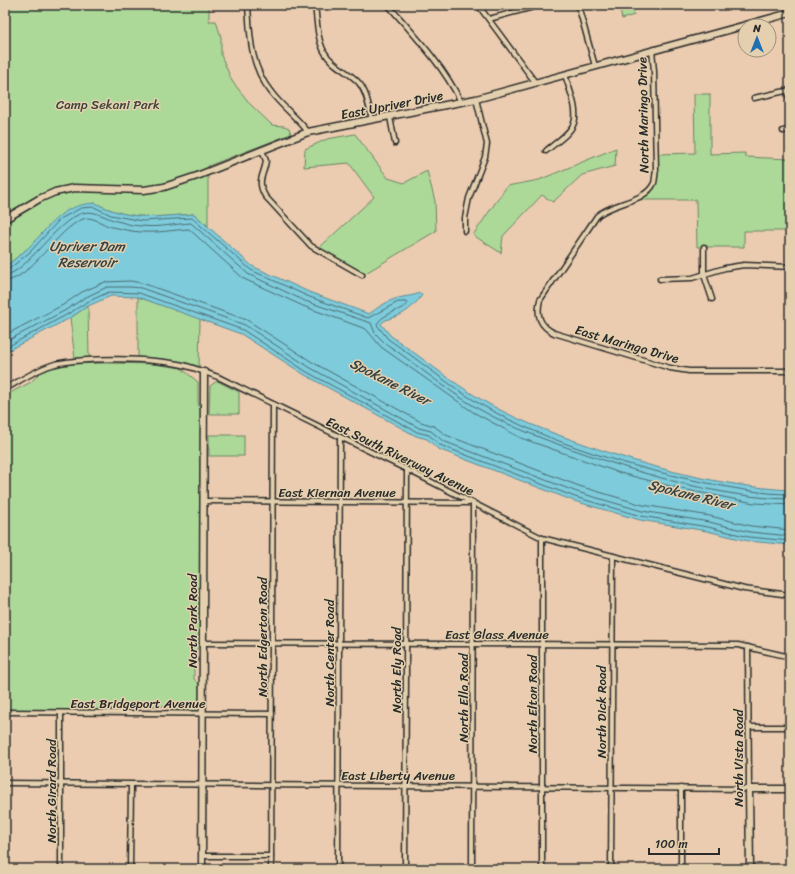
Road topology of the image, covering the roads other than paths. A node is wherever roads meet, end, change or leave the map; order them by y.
1 (248, 5) edge
2 (315, 5) edge
3 (388, 5) edge
4 (478, 5) edge
5 (541, 5) edge
6 (578, 5) edge
7 (787, 5) edge
8 (789, 14) edge
9 (489, 19) junction
10 (652, 50) junction
11 (595, 66) junction
12 (565, 74) junction
13 (535, 82) junction
14 (789, 91) edge
15 (754, 98) dead end
16 (476, 99) junction
17 (461, 102) junction
18 (790, 103) edge
19 (390, 117) junction
20 (372, 120) junction
21 (790, 130) edge
22 (782, 131) dead end
23 (308, 132) junction
24 (394, 143) dead end
25 (262, 150) junction
26 (546, 151) dead end
27 (5, 219) edge
28 (465, 231) dead end
29 (704, 247) dead end
30 (790, 267) edge
31 (362, 275) dead end
32 (704, 275) junction
33 (660, 279) dead end
34 (712, 299) dead end
35 (539, 319) joint
36 (790, 370) edge
37 (204, 372) junction
38 (5, 389) edge
39 (273, 405) junction
40 (340, 438) junction
41 (407, 470) junction
42 (204, 501) junction
43 (272, 502) junction
44 (340, 502) junction
45 (407, 502) junction
46 (472, 503) junction
47 (542, 538) junction
48 (613, 556) junction
49 (790, 595) edge
50 (203, 643) junction
51 (272, 643) junction
52 (339, 644) junction
53 (406, 644) junction
54 (473, 644) junction
55 (542, 644) junction
56 (611, 645) junction
57 (748, 647) junction
58 (790, 657) edge
59 (5, 712) edge
60 (61, 713) junction
61 (203, 714) junction
62 (272, 714) junction
63 (749, 727) junction
64 (790, 727) edge
65 (5, 784) edge
66 (61, 784) junction
67 (131, 784) junction
68 (202, 785) junction
69 (271, 785) junction
70 (338, 786) junction
71 (405, 786) junction
72 (472, 786) junction
73 (542, 787) junction
74 (612, 787) junction
75 (681, 788) junction
76 (749, 789) junction
77 (790, 789) edge
78 (202, 856) junction
79 (271, 856) junction
80 (60, 869) edge
81 (130, 869) edge
82 (202, 869) edge
83 (271, 869) edge
84 (338, 869) edge
85 (405, 869) edge
86 (472, 869) edge
87 (542, 869) edge
88 (611, 869) edge
89 (681, 869) edge
90 (750, 869) edge

1 - 23 street
2 - 20 street
3 - 17 street
4 - 9 street
5 - 9 street
6 - 11 street
7 - 8 street
8 - 10 main road, East Upriver Drive
9 - 13 street
10 - 11 main road, East Upriver Drive
10 - 35 street, North Maringo Drive
11 - 12 main road, East Upriver Drive
12 - 13 main road, East Upriver Drive
12 - 26 street
13 - 16 main road, East Upriver Drive
14 - 15 street
14 - 18 street
16 - 17 main road, East Upriver Drive
16 - 28 street
17 - 19 main road, East Upriver Drive
19 - 20 main road, East Upriver Drive
19 - 24 street
20 - 23 main road, East Upriver Drive
21 - 22 street
23 - 25 main road, East Upriver Drive
25 - 27 main road, East Upriver Drive
25 - 31 street
29 - 32 street
30 - 32 street
32 - 33 street
32 - 34 street
35 - 36 street, East Maringo Drive
37 - 38 street, East South Riverway Avenue
37 - 39 street, East South Riverway Avenue
37 - 42 main road, North Park Road
39 - 40 street, East South Riverway Avenue
39 - 43 street, North Edgerton Road
40 - 41 street, East South Riverway Avenue
40 - 44 street, North Center Road
41 - 45 street, North Ely Road
41 - 46 street, East South Riverway Avenue
42 - 43 street, East Kiernan Avenue
42 - 50 main road, North Park Road
43 - 44 street, East Kiernan Avenue
43 - 51 street, North Edgerton Road
44 - 45 street, East Kiernan Avenue
44 - 52 street, North Center Road
45 - 46 street, East Kiernan Avenue
45 - 53 street, North Ely Road
46 - 47 street, East South Riverway Avenue
46 - 54 street, North Ella Road
47 - 48 street, East South Riverway Avenue
47 - 55 street, North Elton Road
48 - 49 street, East South Riverway Avenue
48 - 56 street, North Dick Road
50 - 51 street, East Glass Avenue
50 - 61 main road, North Park Road
51 - 52 street, East Glass Avenue
51 - 62 street, North Edgerton Road
52 - 53 street, East Glass Avenue
52 - 70 street, North Center Road
53 - 54 street, East Glass Avenue
53 - 71 street, North Ely Road
54 - 55 street, East Glass Avenue
54 - 72 street, North Ella Road
55 - 56 street, East Glass Avenue
55 - 73 street, North Elton Road
56 - 57 street, East Glass Avenue
56 - 74 street, North Dick Road
57 - 58 street, East Glass Avenue
57 - 63 street, North Vista Road
59 - 60 street, East Bridgeport Avenue
60 - 61 street, East Bridgeport Avenue
60 - 66 street, North Girard Road
61 - 62 street, East Bridgeport Avenue
61 - 68 main road, North Park Road
62 - 69 street, North Edgerton Road
63 - 64 street
63 - 76 street, North Vista Road
65 - 66 street, East Liberty Avenue
66 - 67 street, East Liberty Avenue
66 - 80 street, North Girard Road
67 - 68 street, East Liberty Avenue
67 - 81 street
68 - 69 street, East Liberty Avenue
68 - 78 main road, North Park Road
69 - 70 street, East Liberty Avenue
69 - 79 street, North Edgerton Road
70 - 71 street, East Liberty Avenue
70 - 84 street, North Center Road
71 - 72 street, East Liberty Avenue
71 - 85 street, North Ely Road
72 - 73 street, East Liberty Avenue
72 - 86 street, North Ella Road
73 - 74 street, East Liberty Avenue
73 - 87 street, North Elton Road
74 - 75 street, East Liberty Avenue
74 - 88 street, North Dick Road
75 - 76 street, East Liberty Avenue
75 - 89 street
76 - 77 main road, East Liberty Avenue
76 - 90 main road, North Vista Road
78 - 79 street
78 - 82 main road, North Park Road
79 - 83 street, North Edgerton Road

